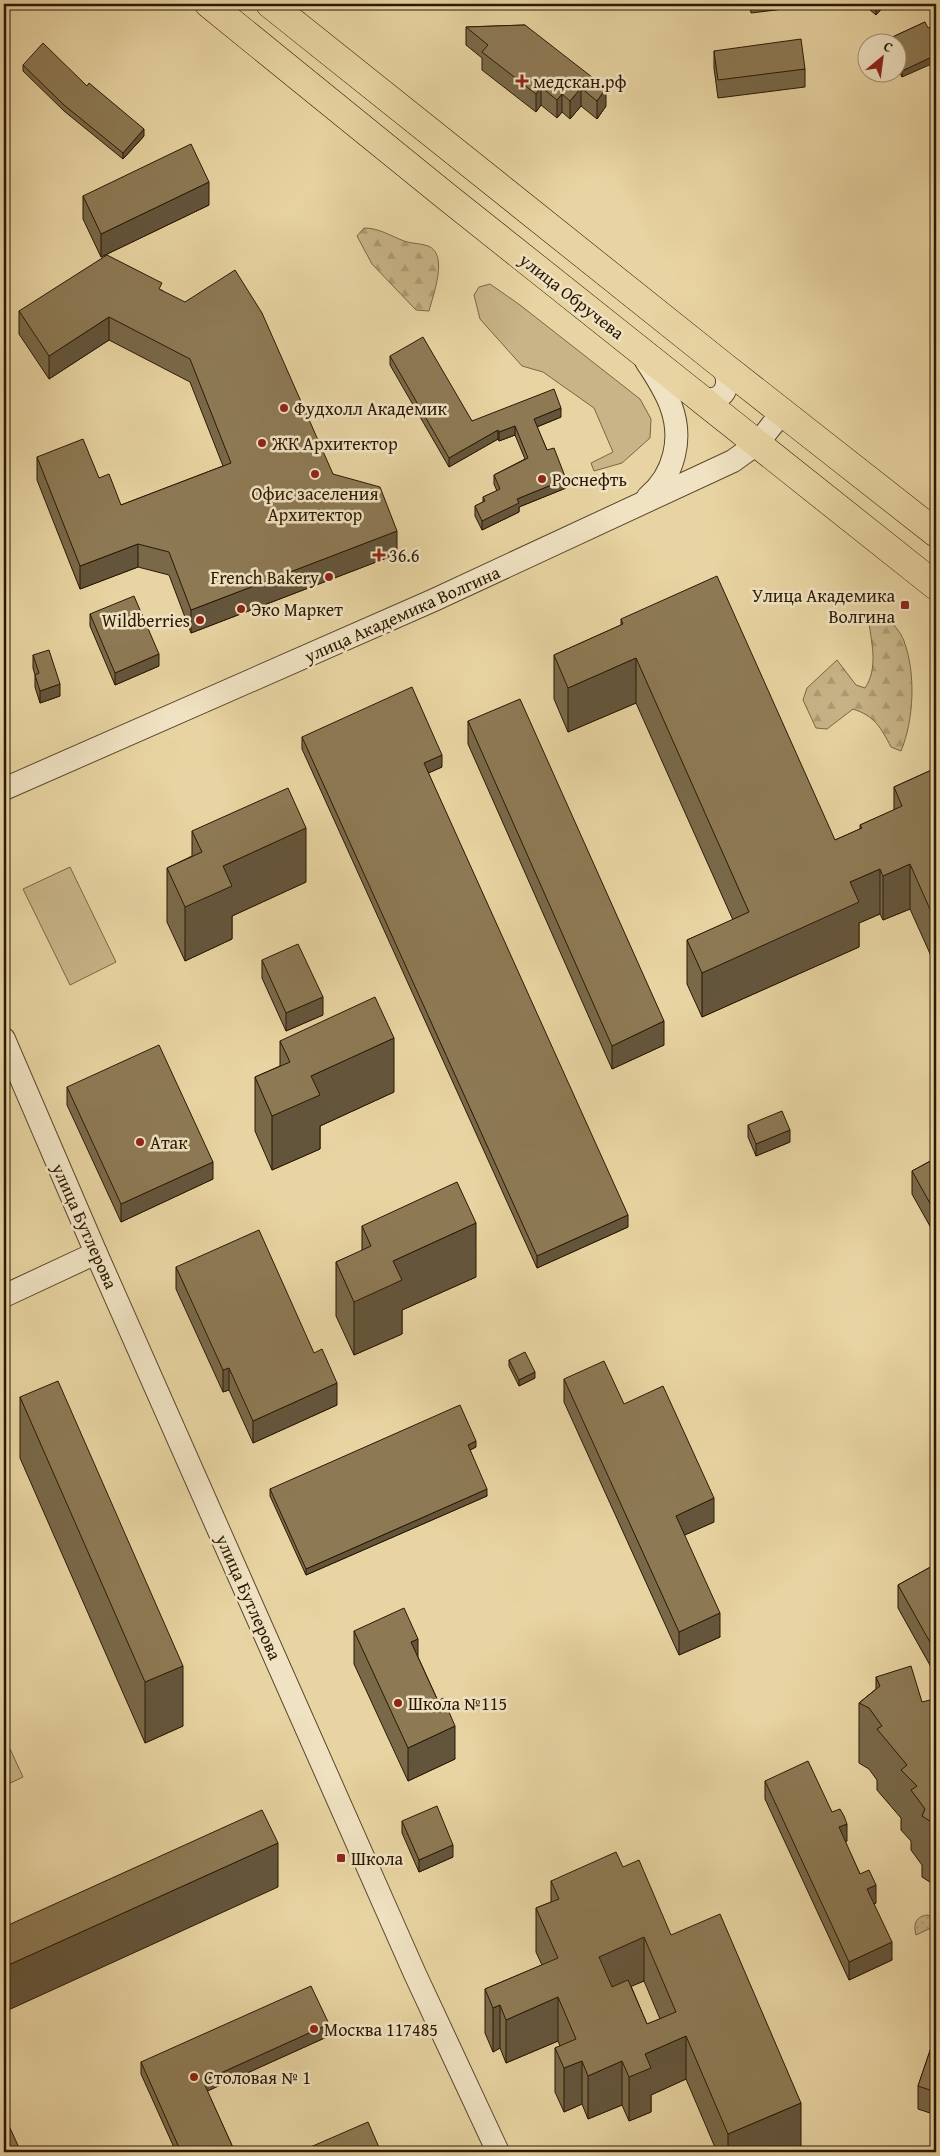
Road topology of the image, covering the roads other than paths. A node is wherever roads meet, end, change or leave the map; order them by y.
1 (209, 4) edge
2 (270, 4) edge
3 (637, 348) junction
4 (722, 365) junction
5 (699, 397) junction
6 (783, 412) junction
7 (758, 443) junction
8 (637, 507) junction
9 (936, 533) edge
10 (936, 586) edge
11 (4, 789) edge
12 (4, 1039) edge
13 (96, 1253) junction
14 (4, 1296) edge
15 (498, 2152) edge

1 - 3 main road, улица Обручева
2 - 4 main road
3 - 5 main road, улица Обручева
3 - 8 street
4 - 5 street
4 - 6 main road
5 - 7 main road, улица Обручева
6 - 7 street, улица Академика Волгина
6 - 9 main road
7 - 8 street, улица Академика Волгина
7 - 10 main road, улица Обручева
8 - 11 street, улица Академика Волгина
12 - 13 street, улица Бутлерова
13 - 14 street
13 - 15 street, улица Бутлерова

